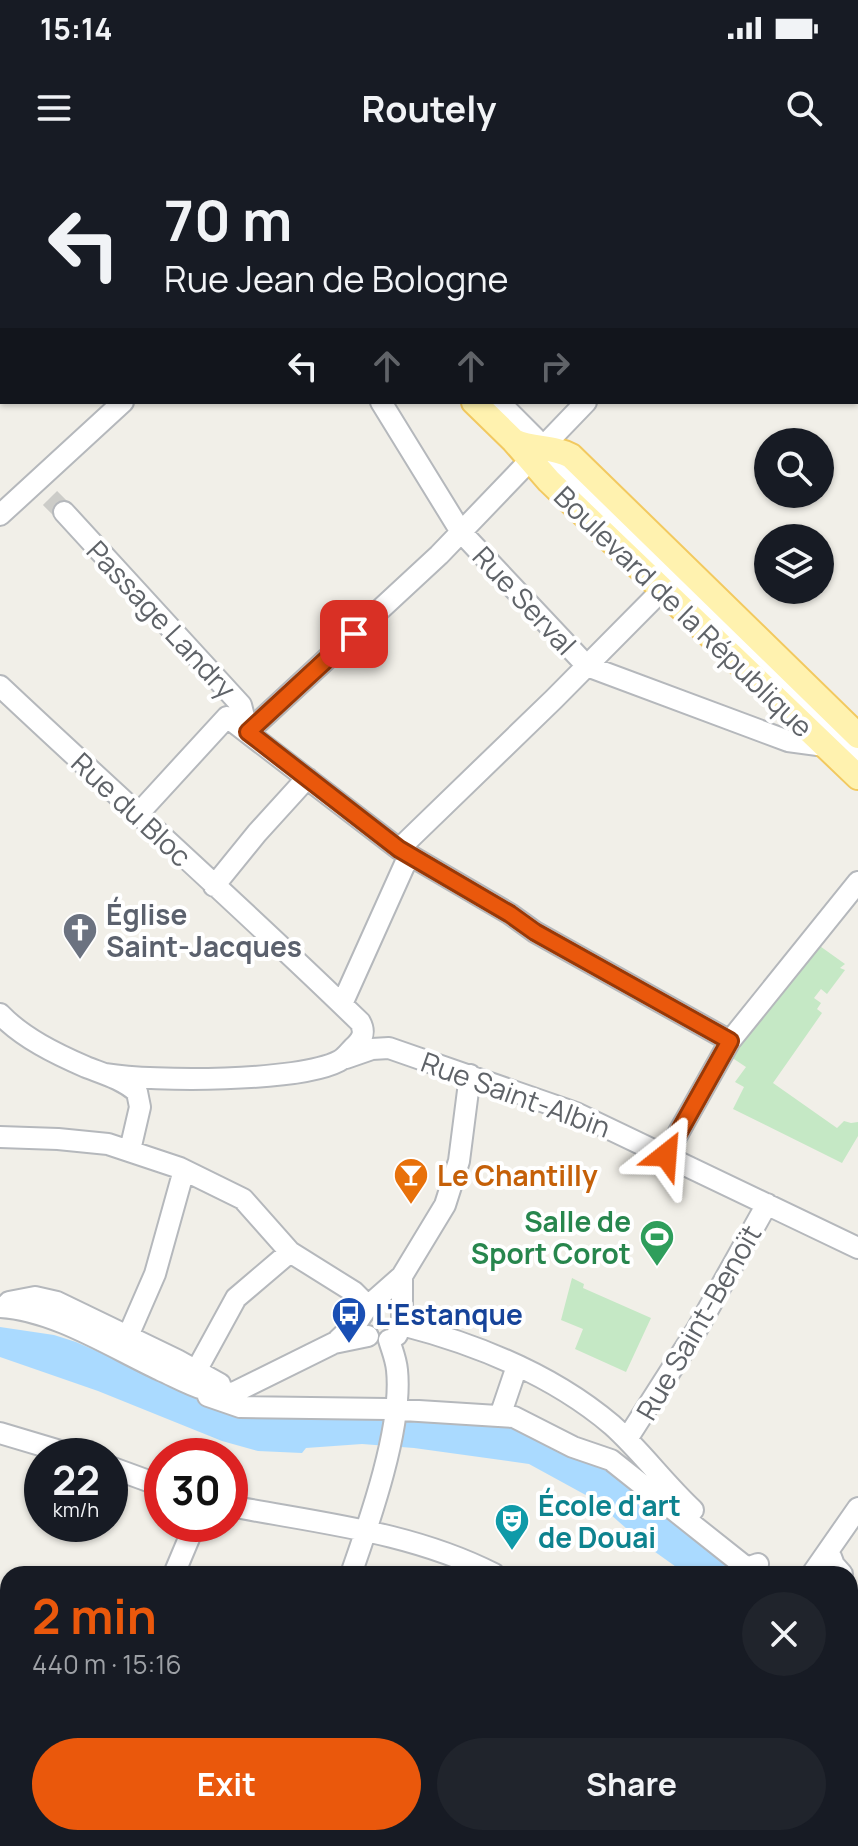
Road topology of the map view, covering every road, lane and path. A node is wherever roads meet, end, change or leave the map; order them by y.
1 (121, 404) edge
2 (382, 404) edge
3 (477, 404) edge
4 (501, 404) edge
5 (510, 404) edge
6 (584, 404) edge
7 (538, 448) junction
8 (50, 498) junction
9 (0, 515) edge
10 (461, 532) junction
11 (663, 589) junction
12 (587, 666) junction
13 (0, 686) edge
14 (248, 732) junction
15 (858, 736) edge
16 (825, 746) junction
17 (858, 752) edge
18 (858, 760) edge
19 (858, 777) edge
20 (307, 778) junction
21 (138, 814) junction
22 (404, 852) junction
23 (858, 882) edge
24 (214, 886) junction
25 (342, 1004) junction
26 (3, 1021) edge
27 (730, 1041) junction
28 (341, 1060) junction
29 (106, 1074) junction
30 (470, 1075) junction
31 (0, 1137) edge
32 (130, 1150) junction
33 (666, 1155) junction
34 (184, 1170) junction
35 (767, 1204) junction
36 (858, 1248) edge
37 (290, 1252) junction
38 (402, 1276) junction
39 (0, 1306) edge
40 (368, 1308) junction
41 (397, 1326) junction
42 (128, 1336) junction
43 (368, 1336) junction
44 (334, 1343) junction
45 (517, 1366) junction
46 (196, 1371) junction
47 (252, 1382) junction
48 (206, 1390) junction
49 (395, 1409) junction
50 (500, 1416) junction
51 (0, 1433) edge
52 (627, 1439) junction
53 (24, 1440) edge
54 (858, 1508) edge
55 (248, 1509) edge
56 (858, 1519) edge
57 (365, 1532) junction
58 (187, 1542) edge
59 (177, 1566) edge
60 (354, 1566) edge
61 (474, 1566) edge
62 (744, 1566) edge
63 (757, 1566) edge
64 (818, 1566) edge
65 (836, 1566) edge

1 - 8 street
2 - 10 street, Rue Serval
3 - 7 main road, Boulevard de la République
4 - 7 street
5 - 7 street
6 - 7 street
7 - 10 street
7 - 11 main road, Boulevard de la République
7 - 15 main road, Boulevard de la République
7 - 17 street
7 - 18 street
8 - 9 street
8 - 14 street, Passage Landry
10 - 12 street, Rue Serval
10 - 14 street
11 - 12 street
11 - 16 main road, Boulevard de la République
12 - 16 street, Rue Serval
12 - 22 street
13 - 21 street, Rue du Bloc
14 - 20 street
14 - 21 street
16 - 19 main road, Boulevard de la République
20 - 22 street
20 - 24 street
21 - 24 street, Rue du Bloc
22 - 25 street
22 - 27 street
23 - 27 street
24 - 25 street, Rue du Bloc
25 - 28 street, Rue du Bloc
26 - 29 street
27 - 33 street
28 - 29 street
28 - 30 street, Rue Saint-Albin
29 - 32 street
30 - 33 street, Rue Saint-Albin
30 - 38 street
31 - 32 street
32 - 34 street
33 - 35 street, Rue Saint-Albin
34 - 37 street
34 - 42 street
35 - 36 street, Rue Saint-Albin
35 - 52 street, Rue Saint-Benoït
37 - 40 street
37 - 46 street
38 - 40 street
38 - 41 street
39 - 42 street
39 - 48 street
40 - 41 street
40 - 43 street
40 - 44 street
41 - 43 street
41 - 45 street
41 - 49 street
42 - 46 street
43 - 44 street
44 - 47 street
45 - 50 street
45 - 52 street
46 - 47 street
47 - 48 street
48 - 49 street
49 - 50 street
49 - 57 street
50 - 62 street
51 - 53 street
52 - 63 street
54 - 64 street
55 - 57 street
56 - 65 street
57 - 60 street
57 - 61 street
58 - 59 street

